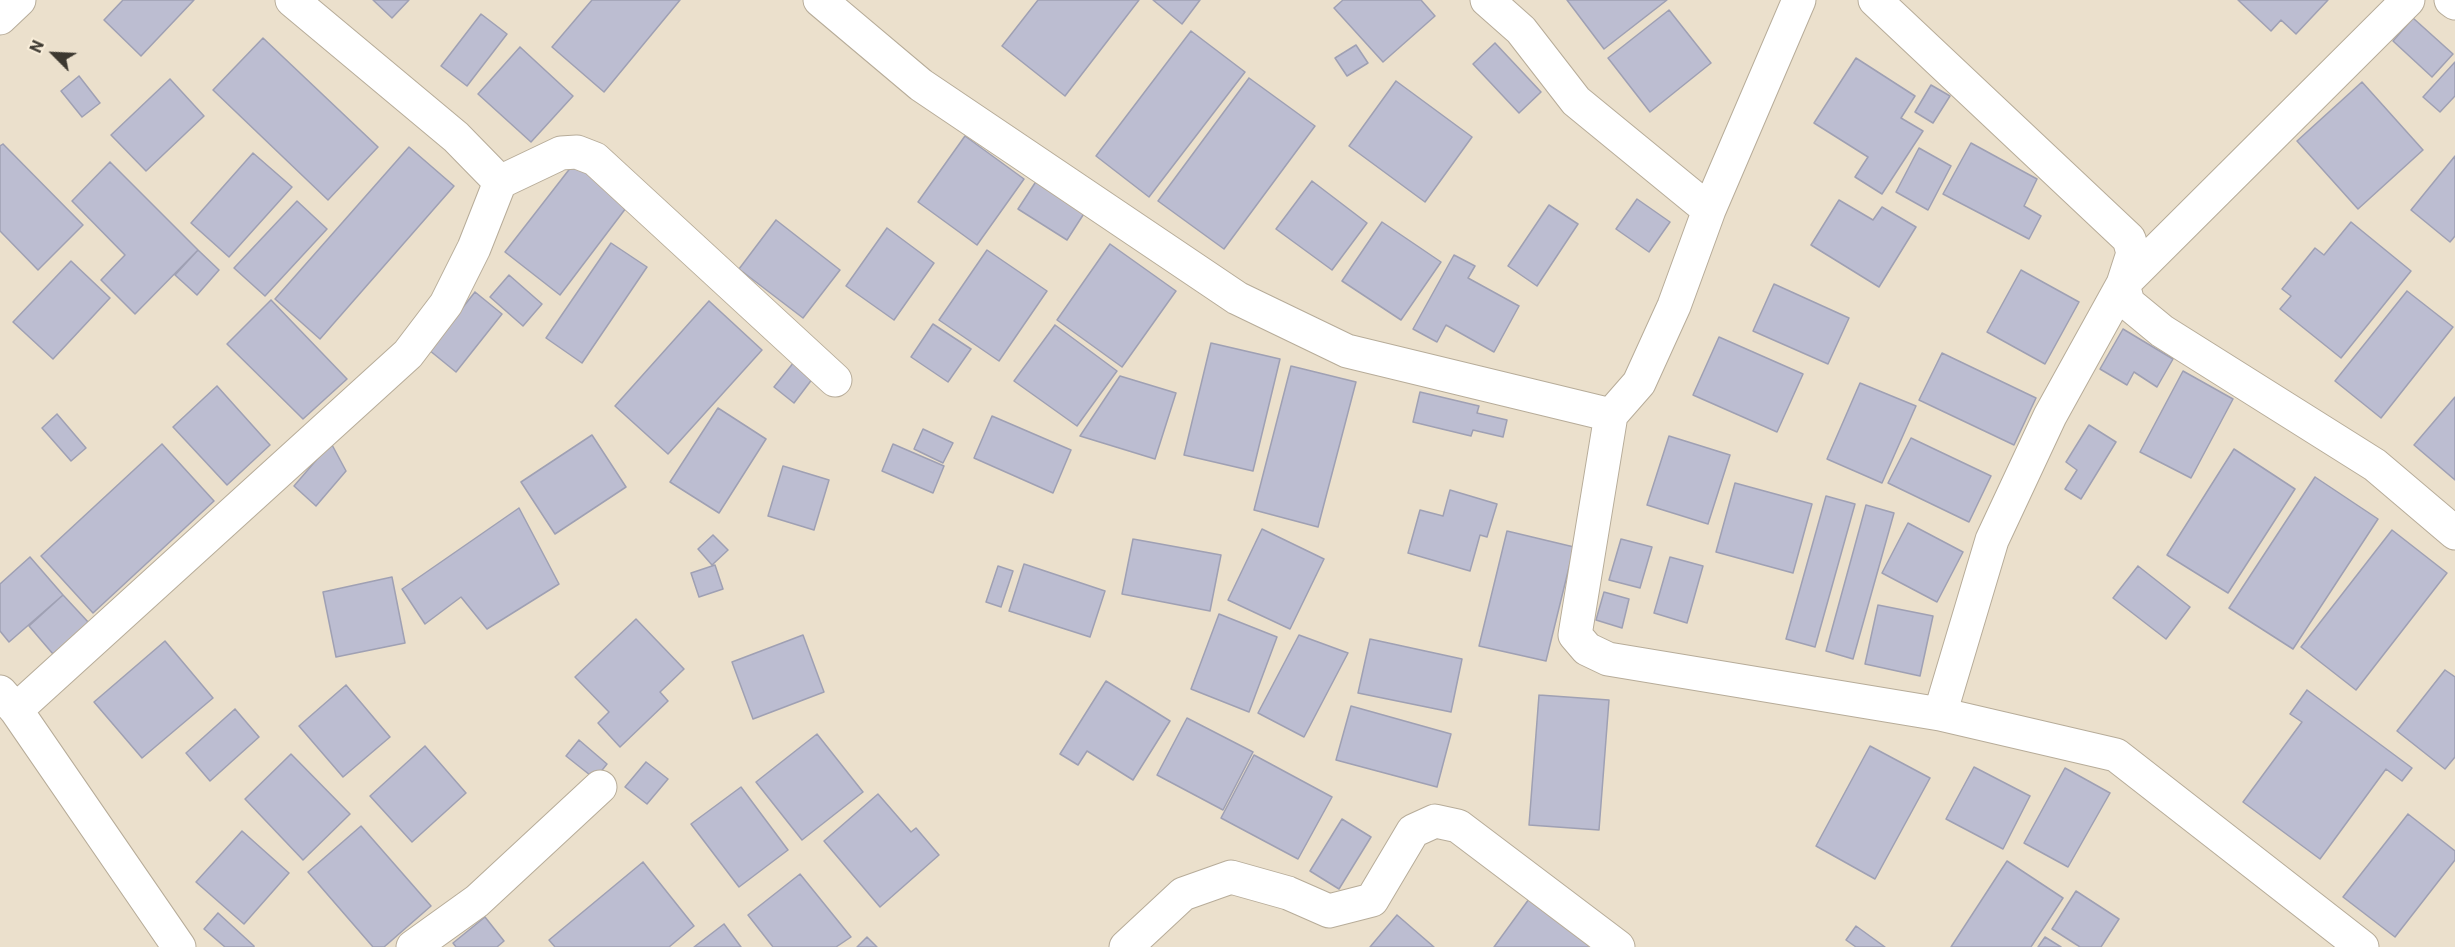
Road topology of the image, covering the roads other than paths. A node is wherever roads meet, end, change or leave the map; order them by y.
1 (19, 0) edge
2 (292, 0) edge
3 (820, 0) edge
4 (1487, 0) edge
5 (1799, 0) edge
6 (1875, 0) edge
7 (2408, 0) edge
8 (2451, 0) edge
9 (2455, 3) edge
10 (0, 18) edge
11 (500, 182) junction
12 (1709, 210) junction
13 (2123, 284) junction
14 (835, 380) dead end
15 (1611, 415) junction
16 (2455, 533) edge
17 (8, 701) edge
18 (1940, 714) junction
19 (600, 787) dead end
20 (179, 947) edge
21 (413, 947) edge
22 (1126, 947) edge
23 (1618, 947) edge
24 (2362, 947) edge

1 - 10 street
2 - 11 street
3 - 15 street
4 - 12 street
5 - 12 street
6 - 13 street
7 - 13 street
8 - 9 street
11 - 14 street
11 - 17 street
12 - 15 street
13 - 16 street
13 - 18 street
15 - 18 street
17 - 20 street
18 - 24 street
19 - 21 street
22 - 23 street

